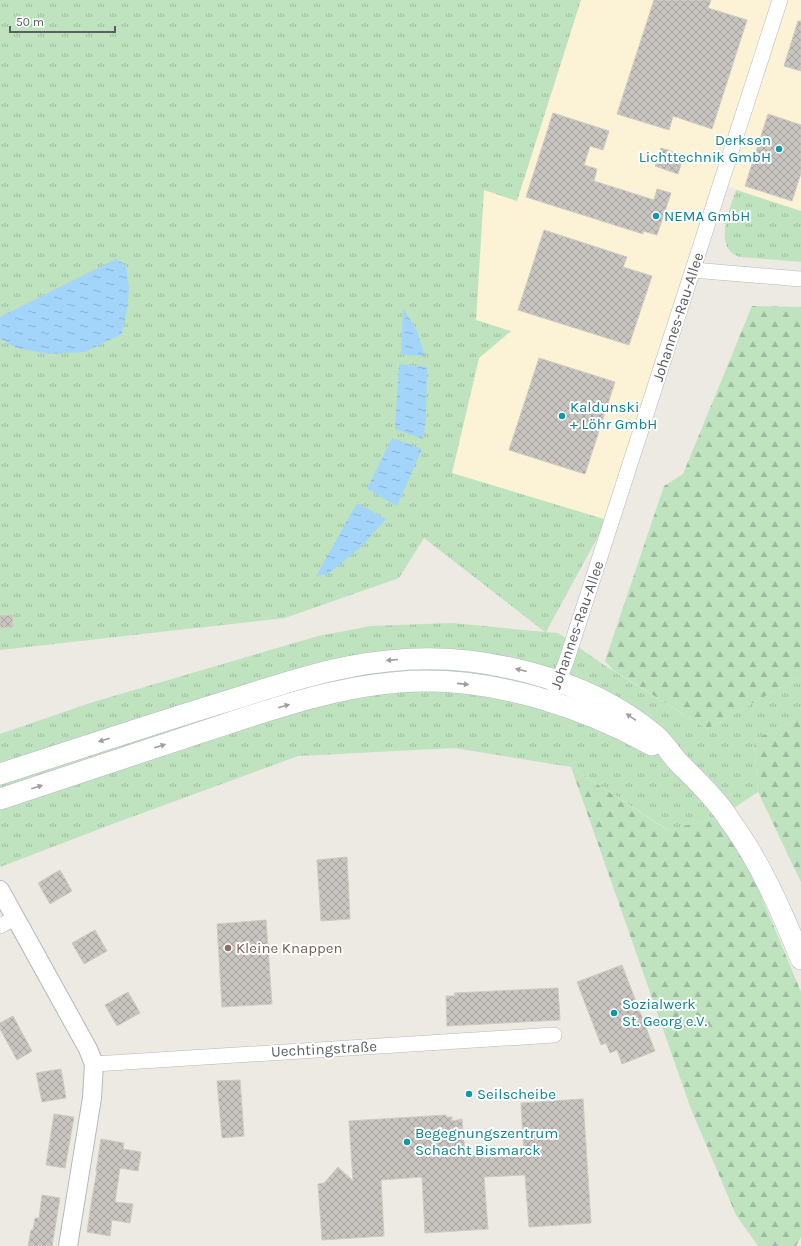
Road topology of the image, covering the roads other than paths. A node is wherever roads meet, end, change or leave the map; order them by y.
1 (780, 0) edge
2 (693, 270) junction
3 (801, 279) edge
4 (558, 682) junction
5 (550, 702) junction
6 (679, 763) junction
7 (0, 774) edge
8 (0, 799) edge
9 (0, 890) edge
10 (8, 922) edge
11 (801, 959) edge
12 (554, 1035) dead end
13 (94, 1064) junction
14 (68, 1246) edge

1 - 2 street, Johannes-Rau-Allee
2 - 3 street
2 - 4 street, Johannes-Rau-Allee
4 - 5 street, Johannes-Rau-Allee
6 -> 4 main road
4 -> 7 main road
5 - 6 main road
8 -> 5 main road
6 - 11 main road
9 - 10 street
10 - 13 street
12 - 13 street, Uechtingstraße
13 - 14 street

